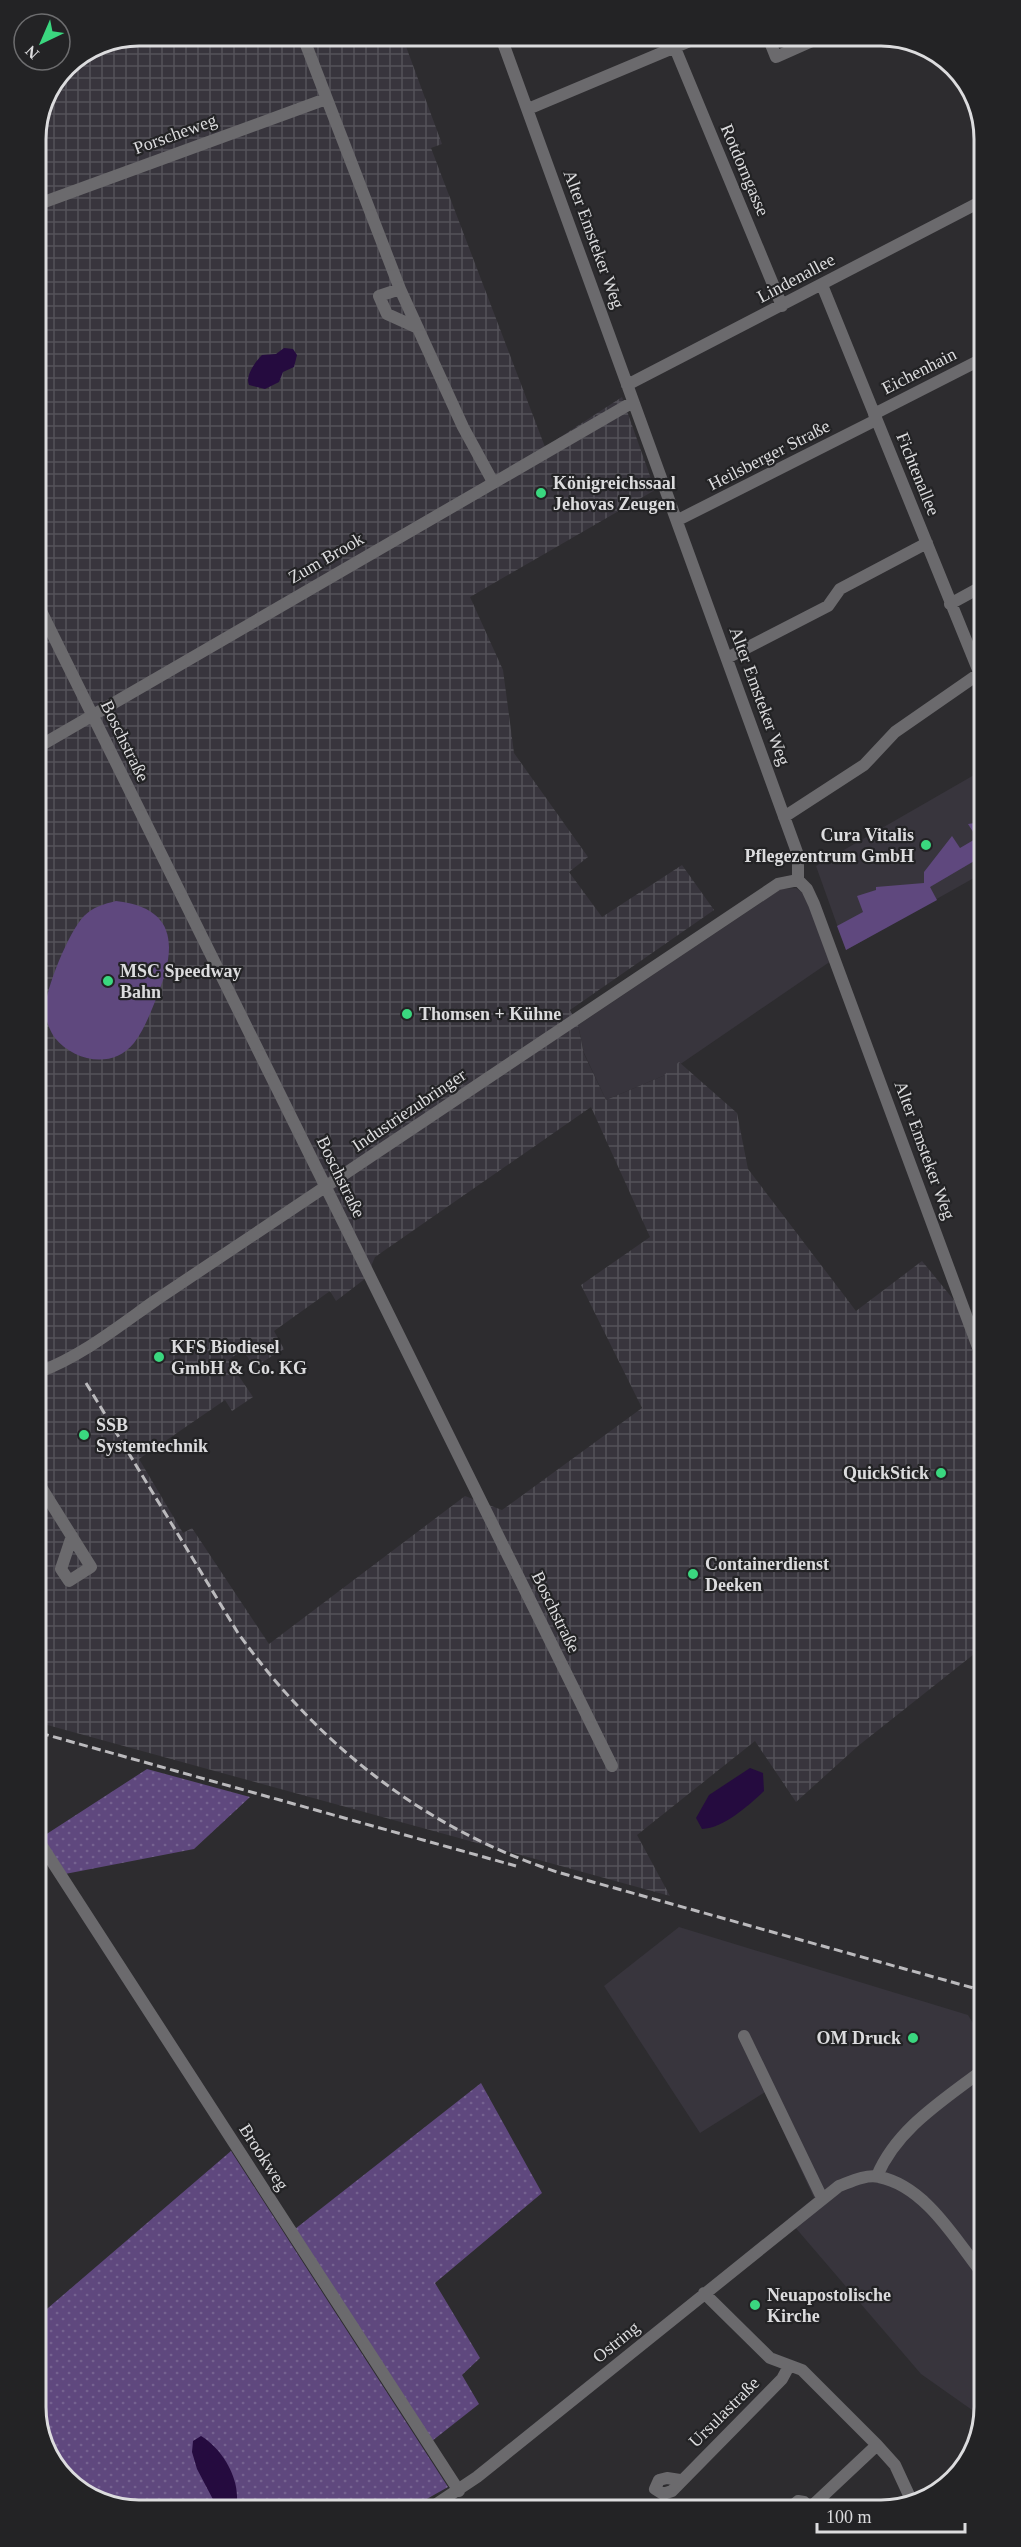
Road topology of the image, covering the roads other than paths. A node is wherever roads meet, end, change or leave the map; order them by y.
1 (307, 47) edge
2 (505, 47) edge
3 (772, 47) edge
4 (798, 47) edge
5 (675, 48) joint
6 (326, 99) junction
7 (528, 109) junction
8 (47, 201) edge
9 (974, 205) edge
10 (822, 285) junction
11 (400, 289) junction
12 (782, 306) junction
13 (418, 328) junction
14 (974, 363) edge
15 (627, 385) junction
16 (633, 402) junction
17 (875, 417) junction
18 (493, 482) junction
19 (678, 520) junction
20 (927, 543) junction
21 (974, 591) edge
22 (950, 604) junction
23 (47, 623) edge
24 (727, 658) junction
25 (974, 661) edge
26 (974, 679) edge
27 (93, 715) junction
28 (47, 742) edge
29 (783, 817) junction
30 (798, 880) junction
31 (326, 1187) junction
32 (974, 1339) edge
33 (47, 1369) edge
34 (47, 1497) edge
35 (72, 1536) dead end
36 (612, 1766) dead end
37 (47, 1854) edge
38 (744, 2036) dead end
39 (974, 2077) edge
40 (877, 2176) junction
41 (822, 2198) junction
42 (974, 2263) edge
43 (704, 2293) junction
44 (789, 2366) junction
45 (877, 2445) junction
46 (680, 2480) dead end
47 (459, 2491) junction
48 (910, 2497) edge
49 (444, 2500) edge
50 (817, 2500) edge

1 - 6 street
2 - 7 street, Alter Emsteker Weg
3 - 4 street
5 - 7 street
5 - 12 street, Rotdorngasse
6 - 8 street, Porscheweg
6 - 11 street
7 - 15 street, Alter Emsteker Weg
9 - 10 street, Lindenallee
10 - 12 street, Lindenallee
10 - 17 street, Fichtenallee
11 - 13 street
11 - 13 street
12 - 15 street, Lindenallee
13 - 18 street
14 - 17 street, Eichenhain
15 - 16 street, Alter Emsteker Weg
16 - 18 street, Zum Brook
16 - 19 street, Alter Emsteker Weg
17 - 19 street, Heilsberger Straße
17 - 20 street, Fichtenallee
18 - 27 street, Zum Brook
19 - 24 street, Alter Emsteker Weg
20 - 22 street, Fichtenallee
20 - 24 street
21 - 22 street
22 - 25 street, Fichtenallee
23 - 27 street, Boschstraße
24 - 29 street, Alter Emsteker Weg
26 - 29 street
27 - 28 street, Zum Brook
27 - 31 street, Boschstraße
29 - 30 street, Alter Emsteker Weg
30 - 31 street, Industriezubringer
30 - 32 street, Alter Emsteker Weg
31 - 33 street, Industriezubringer
31 - 36 street, Boschstraße
34 - 35 street
37 - 47 street, Brookweg
38 - 41 street
39 - 40 street
40 - 41 street, Ostring
40 - 42 street
41 - 43 street, Ostring
43 - 44 street
43 - 47 street, Ostring
44 - 45 street
44 - 46 street, Ursulastraße
45 - 48 street
45 - 50 street
47 - 49 street, Ostring

